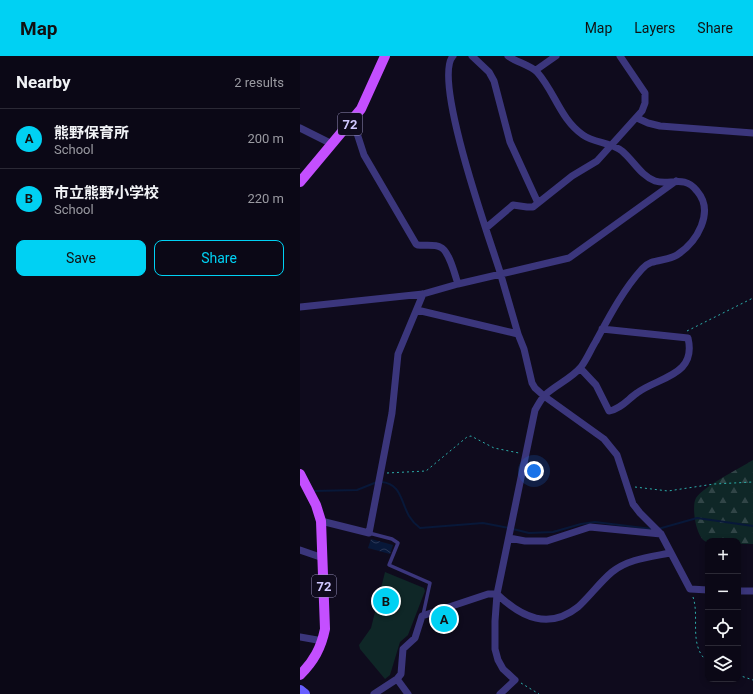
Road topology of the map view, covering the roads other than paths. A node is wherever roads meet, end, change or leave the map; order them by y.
1 (385, 56) edge
2 (452, 56) edge
3 (472, 56) edge
4 (508, 56) edge
5 (556, 56) edge
6 (620, 56) edge
7 (536, 70) junction
8 (637, 118) junction
9 (353, 121) junction
10 (300, 128) edge
11 (753, 133) edge
12 (332, 144) junction
13 (613, 145) junction
14 (676, 181) junction
15 (300, 182) edge
16 (538, 203) junction
17 (486, 228) junction
18 (501, 274) junction
19 (458, 284) junction
20 (423, 294) junction
21 (300, 306) edge
22 (417, 310) junction
23 (602, 329) junction
24 (518, 334) junction
25 (580, 368) junction
26 (544, 396) junction
27 (300, 474) edge
28 (321, 522) junction
29 (369, 533) junction
30 (661, 534) junction
31 (509, 538) junction
32 (300, 550) edge
33 (670, 553) junction
34 (323, 558) junction
35 (705, 590) edge
36 (741, 591) edge
37 (753, 591) edge
38 (497, 594) junction
39 (422, 616) junction
40 (300, 637) edge
41 (323, 641) junction
42 (300, 675) edge
43 (397, 679) junction
44 (300, 690) edge
45 (305, 694) edge
46 (374, 694) edge
47 (408, 694) edge
48 (500, 694) edge

1 - 9 main road, 72
2 - 17 street
3 - 16 street
4 - 7 street
5 - 7 street
6 - 8 street
7 - 13 street
8 - 11 street
8 - 13 street
9 - 12 main road, 72
9 - 19 street
10 - 12 street
12 - 15 main road, 72
13 - 14 street
13 - 16 street
14 - 18 street
14 - 23 street
16 - 17 street
17 - 18 street
18 - 19 street
18 - 24 street
19 - 20 street
20 - 21 street
20 - 22 street
22 - 24 street
22 - 29 street
23 - 25 street
23 - 25 street
24 - 26 street
25 - 26 street
26 - 30 street
26 - 31 street
27 - 28 main road, 72
28 - 29 street
28 - 34 main road, 72
29 - 39 lane
30 - 31 street
30 - 33 street
31 - 38 street
32 - 34 street
33 - 35 street
33 - 38 street
34 - 41 main road, 72
36 - 37 street
38 - 39 street
38 - 48 street
39 - 43 street
40 - 41 street
41 - 42 main road, 72
43 - 46 street
43 - 47 street
44 - 45 street

